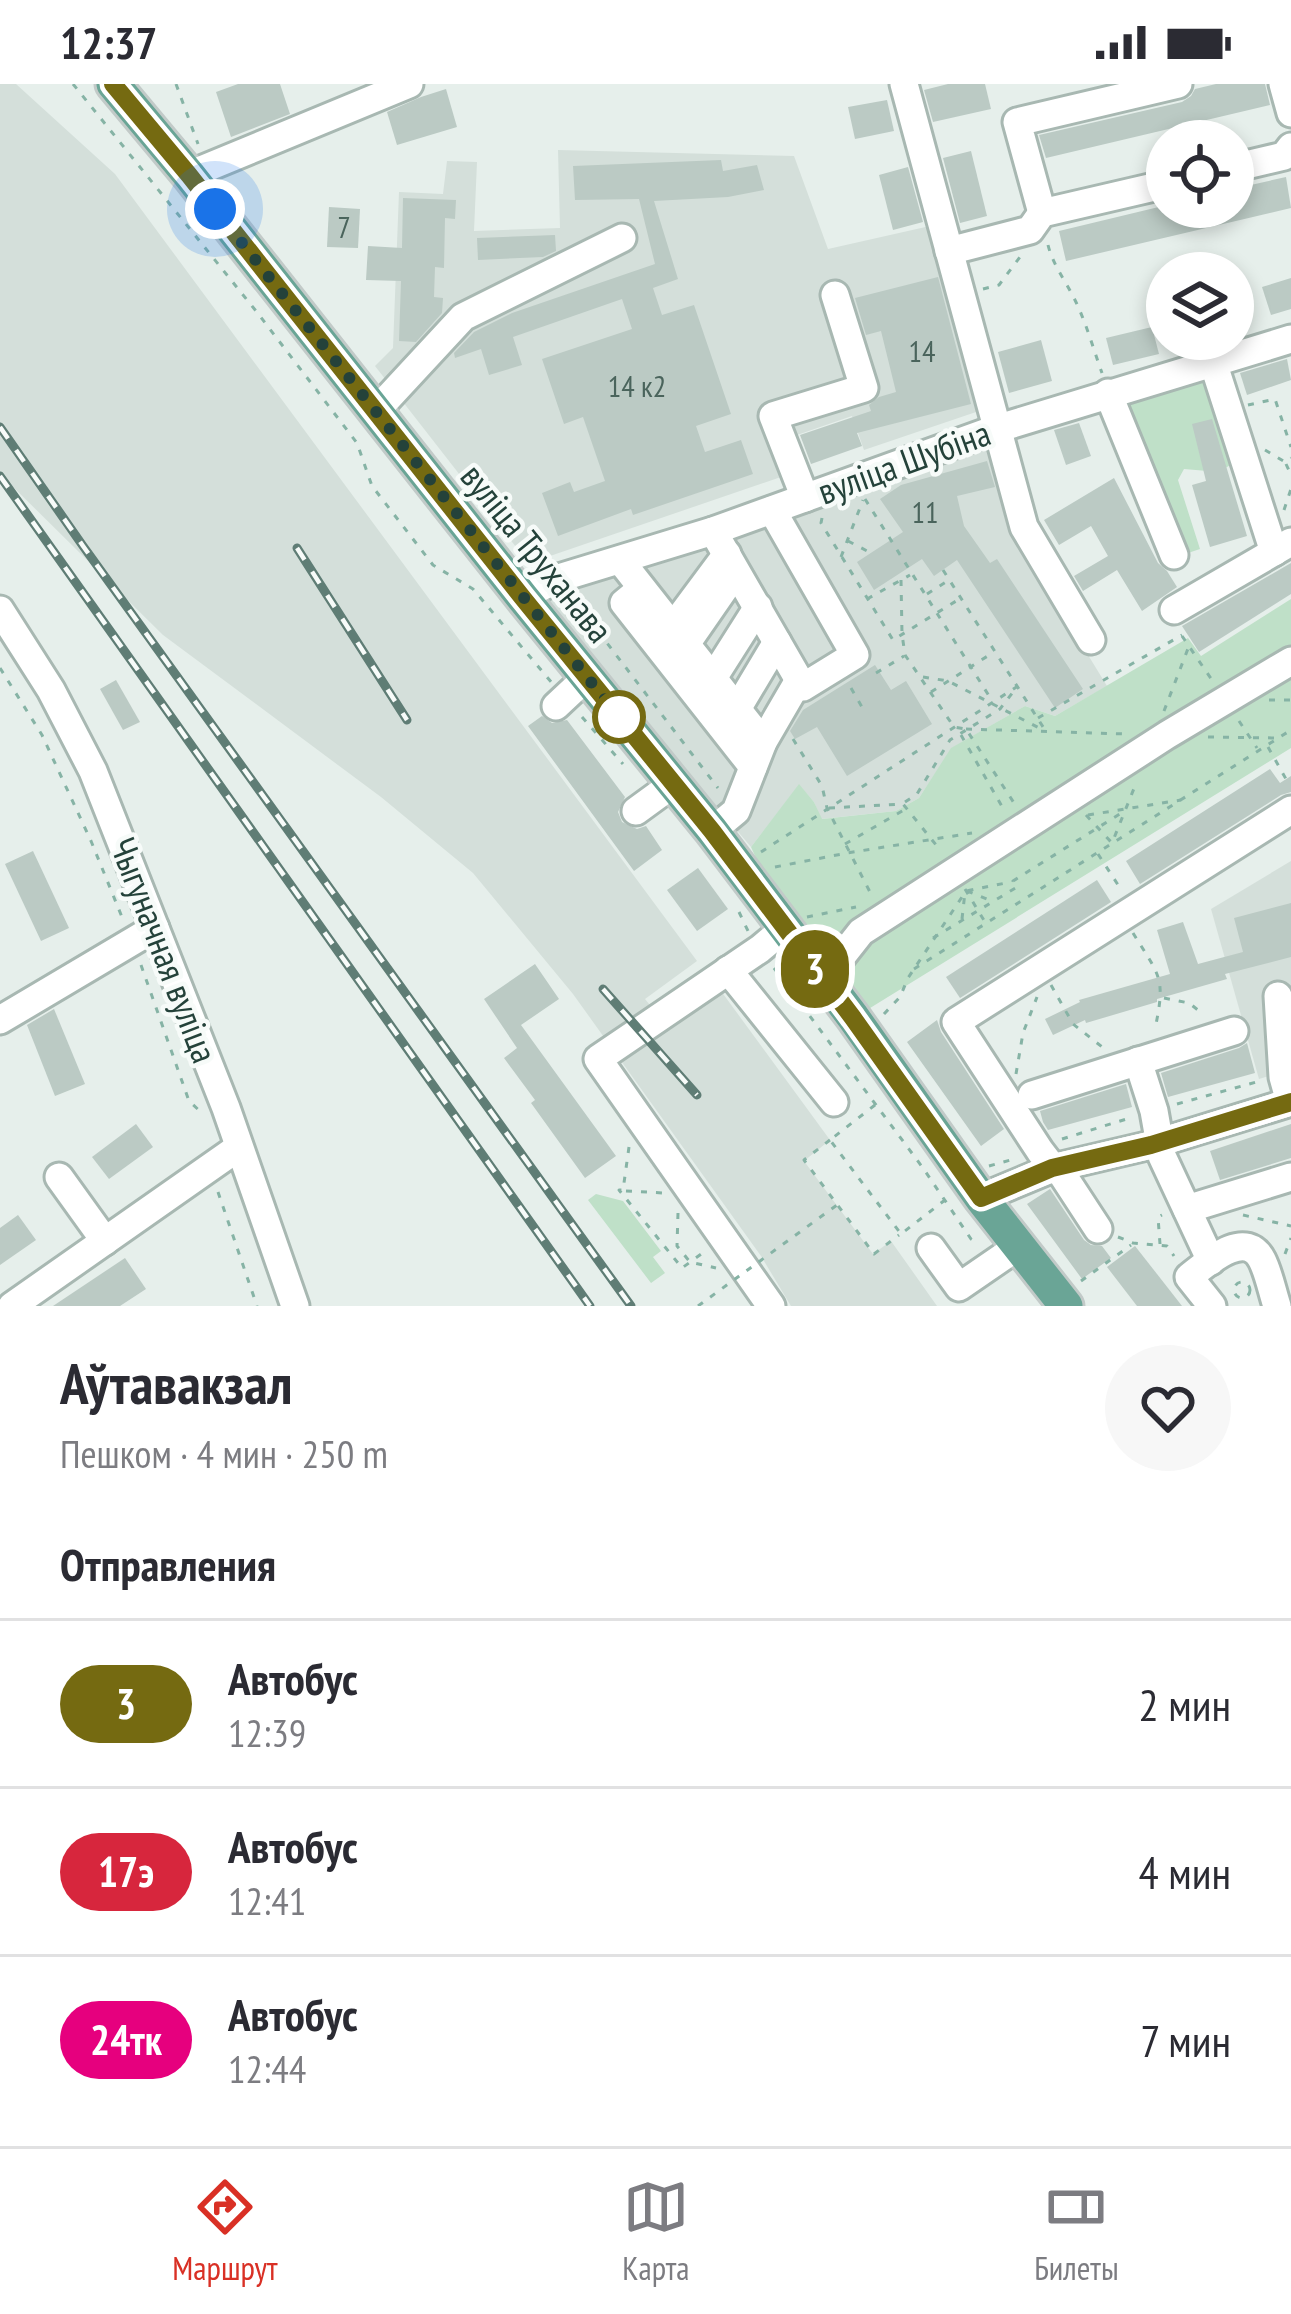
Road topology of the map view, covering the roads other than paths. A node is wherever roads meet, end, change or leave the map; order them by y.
1 (113, 84) edge
2 (409, 84) edge
3 (904, 84) edge
4 (1178, 84) edge
5 (1283, 84) edge
6 (1291, 113) edge
7 (1291, 147) edge
8 (194, 161) junction
9 (1254, 163) edge
10 (1146, 189) edge
11 (1042, 214) junction
12 (622, 238) dead end
13 (949, 251) junction
14 (836, 295) dead end
15 (1291, 339) edge
16 (1213, 362) junction
17 (1108, 393) junction
18 (375, 412) junction
19 (996, 429) junction
20 (814, 503) junction
21 (772, 510) junction
22 (1282, 546) edge
23 (1174, 555) dead end
24 (620, 560) junction
25 (640, 589) junction
26 (522, 597) junction
27 (757, 607) junction
28 (0, 610) edge
29 (1178, 622) road end
30 (1091, 640) dead end
31 (1291, 661) edge
32 (587, 677) junction
33 (728, 697) junction
34 (556, 706) dead end
35 (673, 784) junction
36 (1291, 810) edge
37 (636, 811) dead end
38 (712, 831) junction
39 (784, 929) junction
40 (144, 934) junction
41 (835, 965) dead end
42 (728, 970) junction
43 (1278, 996) dead end
44 (0, 1020) edge
45 (1230, 1032) road end
46 (1144, 1059) junction
47 (1021, 1100) junction
48 (834, 1102) dead end
49 (1290, 1102) edge
50 (1161, 1143) junction
51 (239, 1147) junction
52 (1052, 1168) junction
53 (1291, 1177) edge
54 (59, 1178) dead end
55 (981, 1198) junction
56 (1178, 1210) junction
57 (1098, 1229) road end
58 (105, 1241) junction
59 (1020, 1245) junction
60 (931, 1248) dead end
61 (1200, 1269) junction
62 (1070, 1296) edge
63 (12, 1306) edge
64 (295, 1306) edge
65 (771, 1306) edge
66 (1212, 1306) edge
67 (1277, 1306) edge

1 - 8 main road, вуліца Труханава
2 - 8 street
3 - 13 street
4 - 11 street
5 - 6 street
7 - 9 street
8 - 18 main road, вуліца Труханава
10 - 11 street
11 - 13 street
12 - 18 street
13 - 19 street
14 - 20 street
15 - 16 street, вуліца Шубіна
16 - 17 street, вуліца Шубіна
16 - 22 street
17 - 19 street, вуліца Шубіна
17 - 23 street
18 - 26 main road, вуліца Труханава
19 - 20 street, вуліца Шубіна
19 - 30 street
20 - 21 street, вуліца Шубіна
21 - 27 street, вуліца Шубіна
21 - 27 street
22 - 29 street
24 - 25 street
24 - 26 street, вуліца Шубіна
24 - 27 street, вуліца Шубіна
25 - 33 street
25 - 33 street
26 - 32 main road, вуліца Труханава
27 - 33 street
27 - 33 street
27 - 33 street
27 - 33 street
28 - 40 street, Чыгуначная вуліца
31 - 41 street
32 - 34 street
32 - 35 main road, вуліца Труханава
33 - 38 street
35 - 37 street
35 - 38 main road, вуліца Труханава
36 - 47 street
38 - 39 main road, вуліца Труханава
39 - 42 street
39 - 55 main road, вуліца Труханава
40 - 44 street
40 - 51 street, Чыгуначная вуліца
42 - 48 street
42 - 65 street
43 - 49 street
45 - 46 street
46 - 47 street
46 - 50 street
47 - 52 street
49 - 50 street
50 - 52 street
50 - 56 street
51 - 58 street
51 - 64 street, Чыгуначная вуліца
52 - 55 street
52 - 57 street
53 - 56 street
54 - 58 street
55 - 59 main road, вуліца Труханава
56 - 61 street
58 - 63 street
59 - 60 street
59 - 62 main road, вуліца Труханава
61 - 66 street
61 - 67 street

